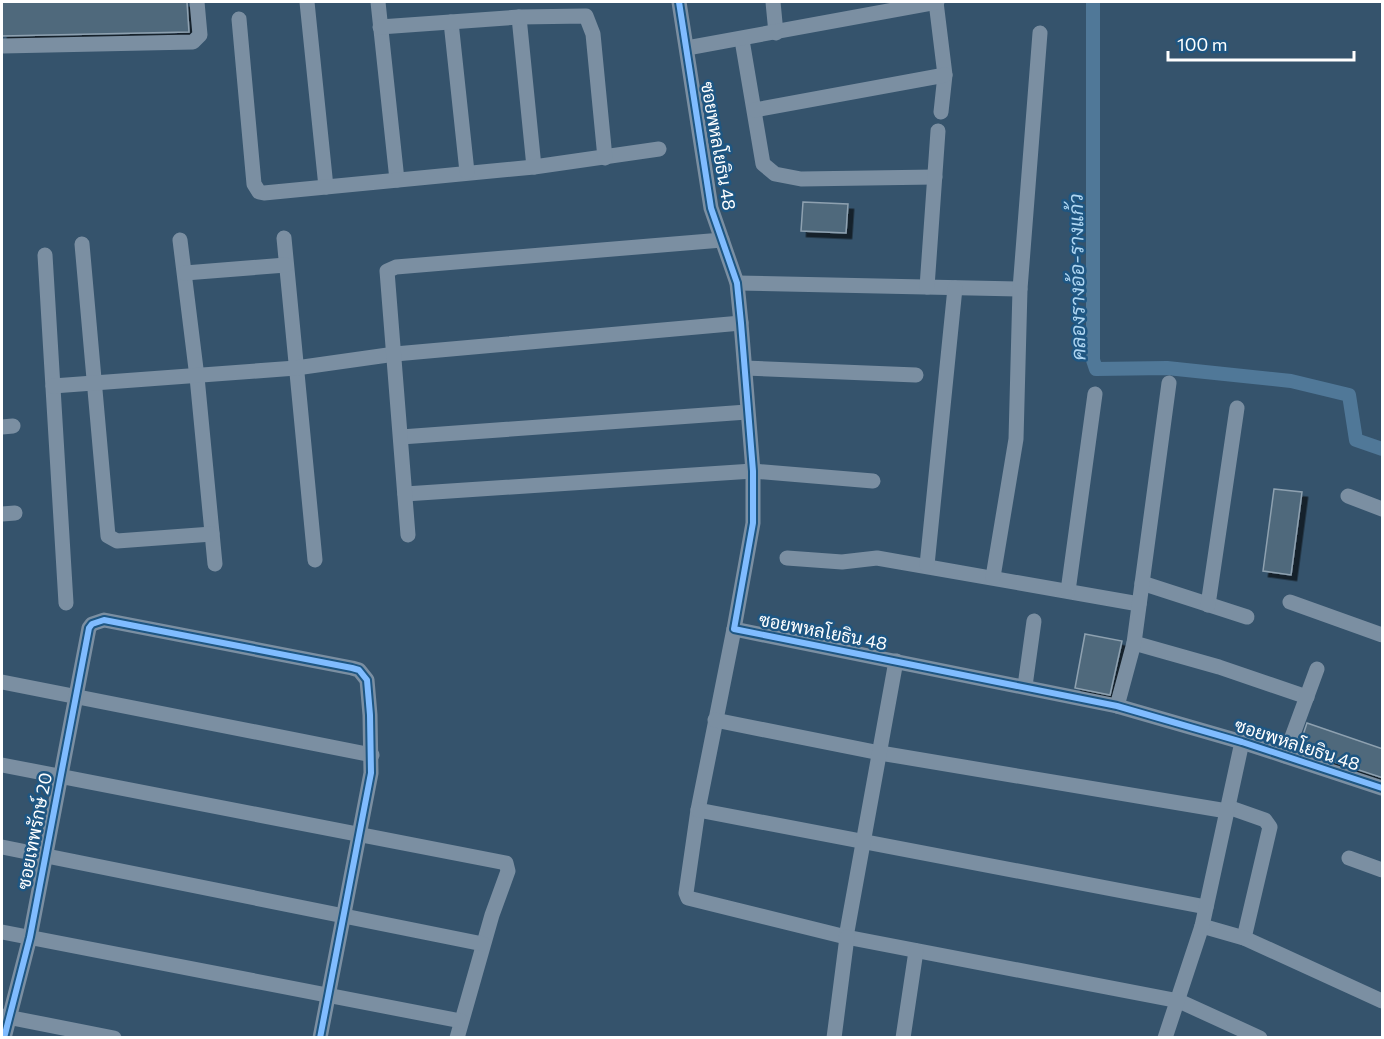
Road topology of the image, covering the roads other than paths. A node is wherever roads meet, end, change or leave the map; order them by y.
1 (197, 2) edge
2 (307, 2) edge
3 (378, 2) edge
4 (679, 2) edge
5 (773, 2) edge
6 (936, 2) edge
7 (519, 17) junction
8 (239, 19) dead end
9 (451, 22) junction
10 (380, 27) junction
11 (776, 33) junction
12 (1040, 33) dead end
13 (742, 40) junction
14 (2, 45) edge
15 (687, 48) junction
16 (945, 75) junction
17 (755, 110) junction
18 (941, 112) dead end
19 (938, 131) dead end
20 (659, 149) dead end
21 (605, 158) junction
22 (534, 167) junction
23 (467, 172) junction
24 (935, 177) junction
25 (398, 180) junction
26 (327, 187) junction
27 (284, 238) dead end
28 (180, 240) dead end
29 (722, 240) junction
30 (82, 244) dead end
31 (45, 255) dead end
32 (286, 265) junction
33 (185, 273) junction
34 (737, 283) junction
35 (927, 287) junction
36 (955, 288) junction
37 (1020, 289) junction
38 (741, 323) junction
39 (395, 354) junction
40 (296, 368) junction
41 (745, 368) junction
42 (916, 375) dead end
43 (197, 376) junction
44 (95, 382) junction
45 (1169, 383) dead end
46 (53, 386) junction
47 (1095, 394) dead end
48 (1237, 408) dead end
49 (747, 412) junction
50 (401, 437) junction
51 (753, 471) junction
52 (873, 481) dead end
53 (405, 494) junction
54 (1348, 496) dead end
55 (1383, 509) edge
56 (212, 534) junction
57 (408, 535) dead end
58 (787, 558) dead end
59 (315, 560) dead end
60 (215, 564) dead end
61 (927, 565) junction
62 (993, 577) junction
63 (1142, 583) junction
64 (1068, 591) junction
65 (1290, 602) dead end
66 (66, 603) dead end
67 (1139, 604) junction
68 (1208, 605) junction
69 (1248, 617) dead end
70 (1034, 621) dead end
71 (734, 629) junction
72 (1383, 635) edge
73 (1134, 643) junction
74 (896, 661) junction
75 (1317, 669) dead end
76 (2, 682) edge
77 (1025, 686) junction
78 (77, 696) junction
79 (1306, 697) junction
80 (1117, 706) junction
81 (715, 720) junction
82 (1242, 742) junction
83 (880, 753) junction
84 (372, 755) junction
85 (1285, 756) junction
86 (2, 765) edge
87 (61, 776) junction
88 (1383, 788) edge
89 (1228, 809) junction
90 (698, 810) junction
91 (359, 835) junction
92 (863, 843) junction
93 (2, 847) edge
94 (45, 855) junction
95 (1348, 858) dead end
96 (1383, 870) edge
97 (1206, 906) junction
98 (343, 914) junction
99 (1202, 926) junction
100 (2, 932) edge
101 (30, 937) junction
102 (846, 937) junction
103 (1244, 938) junction
104 (483, 944) junction
105 (916, 951) junction
106 (328, 997) junction
107 (1383, 1000) edge
108 (1179, 1001) junction
109 (6, 1017) edge
110 (461, 1021) junction
111 (4, 1038) edge
112 (114, 1038) edge
113 (320, 1038) edge
114 (457, 1038) edge
115 (834, 1038) edge
116 (903, 1038) edge
117 (1165, 1038) edge
118 (1260, 1038) edge

1 - 14 street
2 - 26 street
3 - 10 street
4 - 15 street, ซอยพหลโยธิน 48
5 - 11 street
6 - 11 street
6 - 16 street
7 - 9 street
7 - 21 street
7 - 22 street
8 - 26 street
9 - 10 street
9 - 23 street
10 - 25 street
11 - 13 street
12 - 37 street
13 - 15 street
13 - 17 street
15 - 29 street, ซอยพหลโยธิน 48
16 - 17 street
16 - 18 street
17 - 24 street
19 - 24 street
20 - 21 street
21 - 22 street
22 - 23 street
23 - 25 street
24 - 35 street
25 - 26 street
27 - 32 street
28 - 33 street
29 - 34 street, ซอยพหลโยธิน 48
29 - 39 street
30 - 44 street
31 - 46 street
32 - 33 street
32 - 40 street
33 - 43 street
34 - 35 street
34 - 38 street, ซอยพหลโยธิน 48
35 - 36 street
36 - 37 street
36 - 61 street
37 - 62 street
38 - 39 street
38 - 41 street, ซอยพหลโยธิน 48
39 - 40 street
39 - 50 street
40 - 43 street
40 - 59 street
41 - 42 street
41 - 49 street, ซอยพหลโยธิน 48
43 - 44 street
43 - 56 street
44 - 46 street
44 - 56 street
45 - 63 street
46 - 66 street
47 - 64 street
48 - 68 street
49 - 50 street
49 - 51 street, ซอยพหลโยธิน 48
50 - 53 street
51 - 52 street
51 - 53 street
51 - 71 street, ซอยพหลโยธิน 48
53 - 57 street
54 - 55 street
56 - 60 street
58 - 61 street
61 - 62 street
62 - 64 street
63 - 67 street
63 - 68 street
64 - 67 street
65 - 72 street
67 - 73 street
68 - 69 street
70 - 77 street
71 - 74 street, ซอยพหลโยธิน 48
71 - 81 street
73 - 79 street
73 - 80 street
74 - 77 street, ซอยพหลโยธิน 48
74 - 83 street
75 - 79 street
76 - 78 street
77 - 80 street, ซอยพหลโยธิน 48
78 - 84 street
78 - 84 street, ซอยเทพรักษ์ 20
78 - 87 street, ซอยเทพรักษ์ 20
79 - 85 street
80 - 82 street, ซอยพหลโยธิน 48
81 - 83 street
81 - 90 street
82 - 85 street, ซอยพหลโยธิน 48
82 - 89 street
83 - 89 street
83 - 92 street
84 - 91 street
85 - 88 street, ซอยพหลโยธิน 48
86 - 87 street
87 - 91 street
87 - 94 street, ซอยเทพรักษ์ 20
89 - 97 street
89 - 103 street
90 - 92 street
90 - 102 street
91 - 98 street
91 - 104 street
92 - 97 street
92 - 102 street
93 - 94 street
94 - 98 street
94 - 101 street, ซอยเทพรักษ์ 20
95 - 96 street
97 - 99 street
98 - 104 street
98 - 106 street
99 - 103 street
99 - 108 street
100 - 101 street
101 - 106 street
101 - 109 street, ซอยเทพรักษ์ 20
102 - 105 street
102 - 115 street
103 - 107 street
104 - 110 street
105 - 108 street
105 - 116 street
106 - 110 street
106 - 113 street
108 - 117 street
108 - 118 street
109 - 111 street, ซอยเทพรักษ์ 20
109 - 112 street
110 - 114 street

